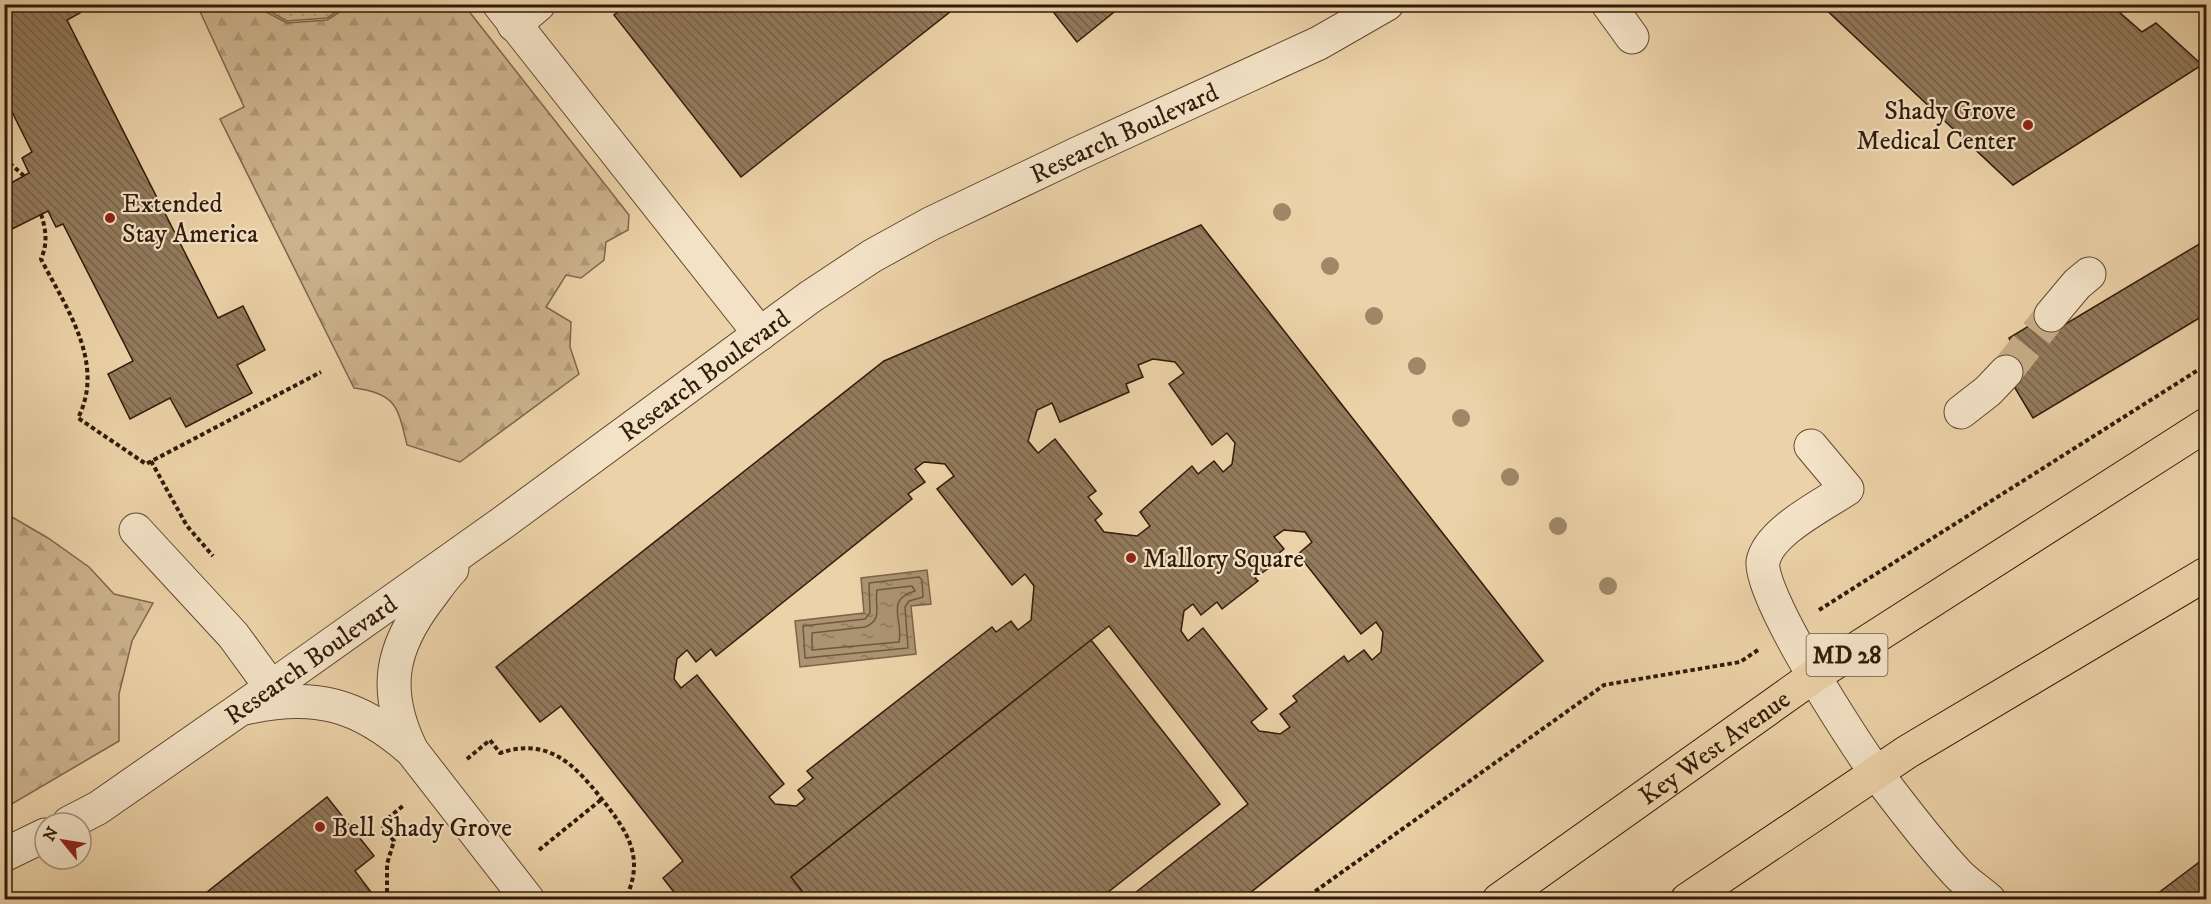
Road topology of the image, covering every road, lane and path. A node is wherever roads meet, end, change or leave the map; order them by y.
1 (1387, 4) edge
2 (1608, 4) edge
3 (517, 11) edge
4 (1632, 37) dead end
5 (4, 158) edge
6 (24, 176) dead end
7 (41, 214) dead end
8 (2089, 274) dead end
9 (2051, 315) tunnel mouth
10 (760, 334) junction
11 (321, 372) dead end
12 (2006, 372) tunnel mouth
13 (1961, 412) dead end
14 (2206, 426) edge
15 (1811, 446) dead end
16 (151, 461) junction
17 (501, 524) junction
18 (136, 530) dead end
19 (218, 561) dead end
20 (2206, 574) edge
21 (1814, 676) junction
22 (271, 687) junction
23 (239, 710) junction
24 (411, 751) junction
25 (467, 759) dead end
26 (1876, 772) junction
27 (602, 799) junction
28 (404, 805) dead end
29 (92, 811) edge
30 (33, 841) edge
31 (539, 850) dead end
32 (4, 855) edge
33 (387, 900) edge
34 (528, 900) edge
35 (625, 900) edge
36 (1499, 900) edge
37 (1688, 900) edge
38 (1989, 900) edge

1 - 10 street, Research Boulevard
2 - 4 street
3 - 10 street
5 - 6 path
7 - 16 path
8 - 9 street
10 - 17 street, Research Boulevard
11 - 16 path
12 - 13 street
14 - 21 main road, Key West Avenue / MD 28
15 - 21 street
16 - 19 path
17 - 22 street, Research Boulevard
17 - 24 street
18 - 22 street
20 - 26 main road
21 - 26 street
21 - 36 main road, Key West Avenue / MD 28
22 - 23 street, Research Boulevard
23 - 24 street
23 - 29 street, Research Boulevard
24 - 34 street
25 - 27 path
26 - 37 main road
26 - 38 street
27 - 31 path
27 - 35 path
28 - 33 path
30 - 32 street

